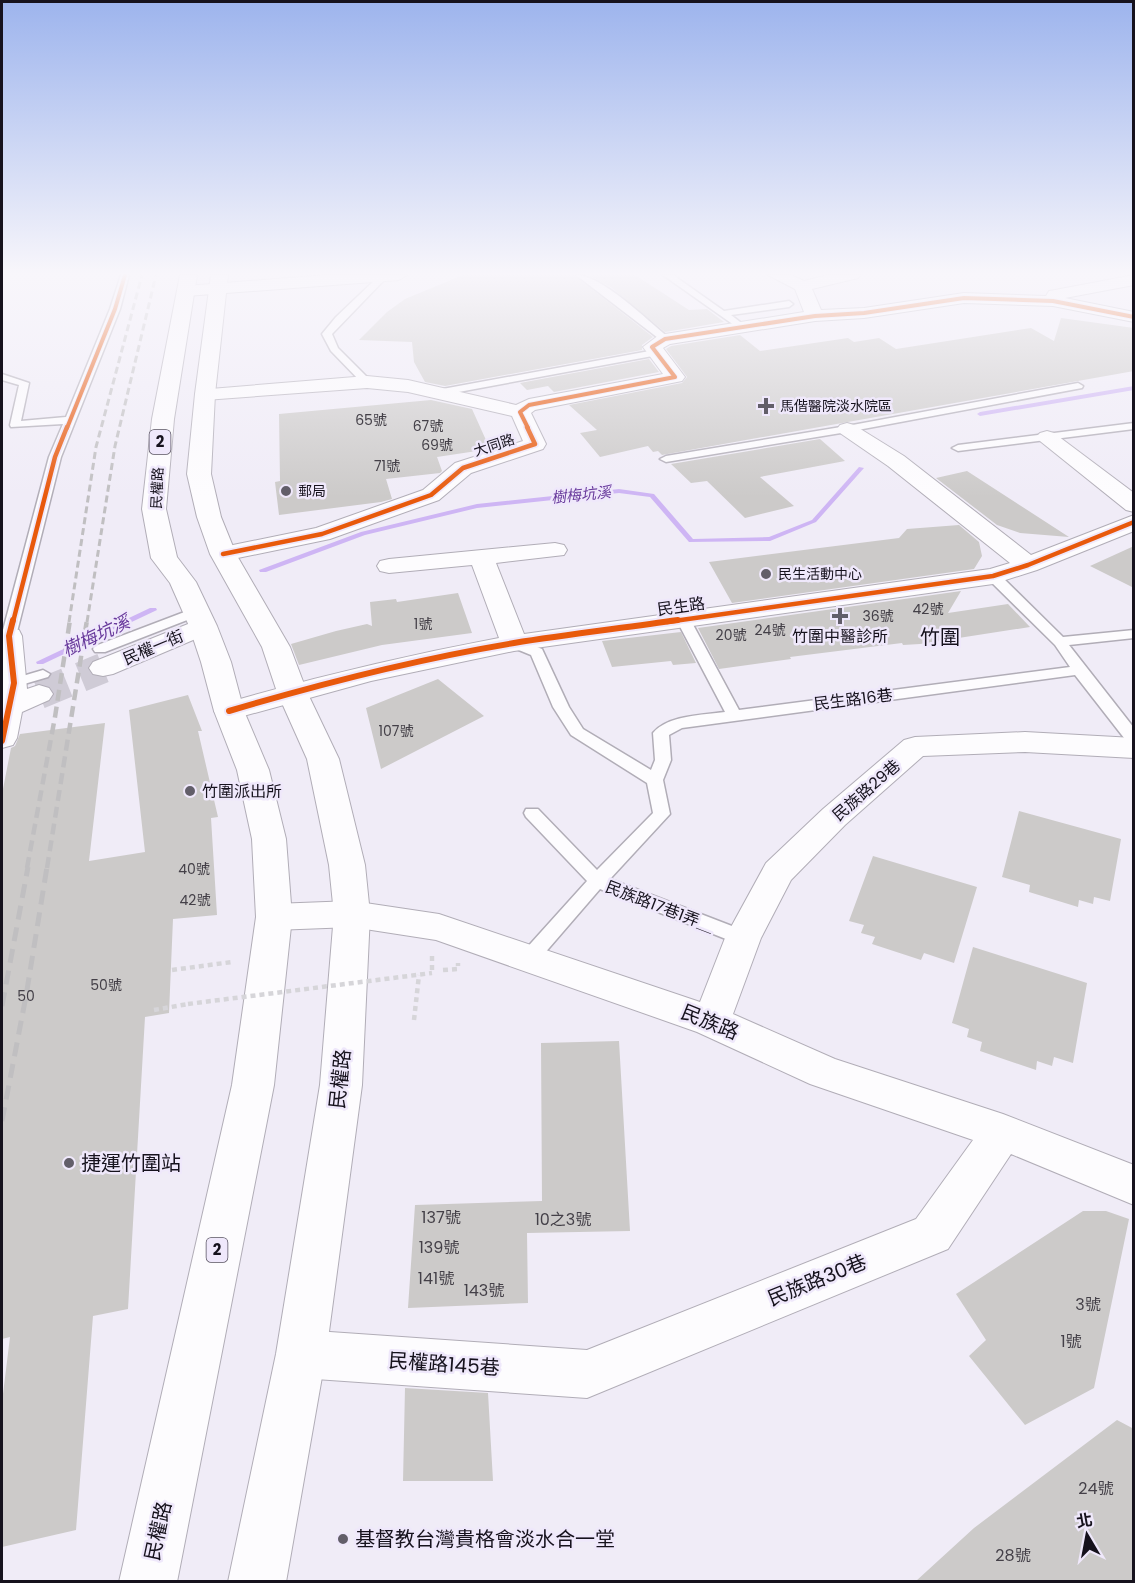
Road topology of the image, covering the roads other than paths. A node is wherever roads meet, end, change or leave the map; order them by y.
1 (99, 349) edge
2 (175, 349) edge
3 (211, 349) edge
4 (334, 349) edge
5 (646, 349) edge
6 (661, 349) edge
7 (2, 377) edge
8 (367, 382) junction
9 (1078, 386) dead end
10 (437, 393) junction
11 (206, 394) junction
12 (520, 412) junction
13 (70, 420) junction
14 (1134, 426) edge
15 (847, 429) junction
16 (1047, 437) junction
17 (958, 448) dead end
18 (666, 459) dead end
19 (1134, 505) edge
20 (1134, 522) edge
21 (555, 550) dead end
22 (481, 556) junction
23 (389, 566) dead end
24 (1028, 566) junction
25 (234, 573) junction
26 (993, 576) junction
27 (194, 607) junction
28 (683, 619) junction
29 (1134, 634) edge
30 (4, 635) edge
31 (1060, 642) junction
32 (514, 643) junction
33 (101, 659) tunnel mouth
34 (1079, 670) junction
35 (292, 692) junction
36 (229, 711) junction
37 (734, 715) junction
38 (2, 738) edge
39 (1134, 739) edge
40 (1134, 748) edge
41 (655, 780) junction
42 (532, 813) dead end
43 (597, 882) junction
44 (352, 914) junction
45 (274, 917) junction
46 (744, 938) junction
47 (530, 957) junction
48 (711, 1021) junction
49 (1003, 1132) junction
50 (1134, 1185) edge
51 (301, 1354) junction
52 (587, 1374) joint
53 (148, 1581) edge
54 (256, 1581) edge

1 - 13 lane
2 - 27 main road, 民權路 / 2
3 - 11 main road, 民權路
4 - 8 lane
5 - 10 lane
6 - 12 street, 大同路
7 - 13 lane
8 - 10 street
8 - 11 street
9 - 15 lane
10 - 12 street
11 - 25 main road, 民權路
12 - 25 street, 大同路
13 - 30 lane
14 - 16 lane
15 - 18 lane
15 - 24 street
16 - 17 lane
16 - 19 street
20 - 24 street, 民生路
21 - 22 street
22 - 23 street
22 - 32 street
24 - 26 street, 民生路
25 - 35 main road, 民權路
26 - 28 street, 民生路
26 - 31 lane
27 - 33 street, 民權一街
27 - 36 main road, 民權路 / 2
28 - 32 street, 民生路
28 - 37 lane
29 - 31 lane
30 - 38 street
31 - 34 lane
32 - 35 street, 民生路
32 - 41 lane
34 - 37 lane, 民生路16巷
34 - 39 lane
35 - 36 street, 民生路
35 - 44 main road, 民權路
36 - 45 main road, 民權路 / 2
37 - 41 lane, 民生路16巷
40 - 46 street, 民族路29巷
41 - 43 lane
42 - 43 lane, 民族路17巷1弄＿
43 - 46 lane, 民族路17巷1弄＿
43 - 47 lane
44 - 45 street, 民族路
44 - 47 street, 民族路
44 - 51 main road, 民權路
45 - 53 main road, 民權路 / 2
46 - 48 street, 民族路29巷
47 - 48 street, 民族路
48 - 49 street, 民族路
49 - 50 street, 民族路
49 - 52 street, 民族路30巷
51 - 52 street, 民權路145巷
51 - 54 main road, 民權路

